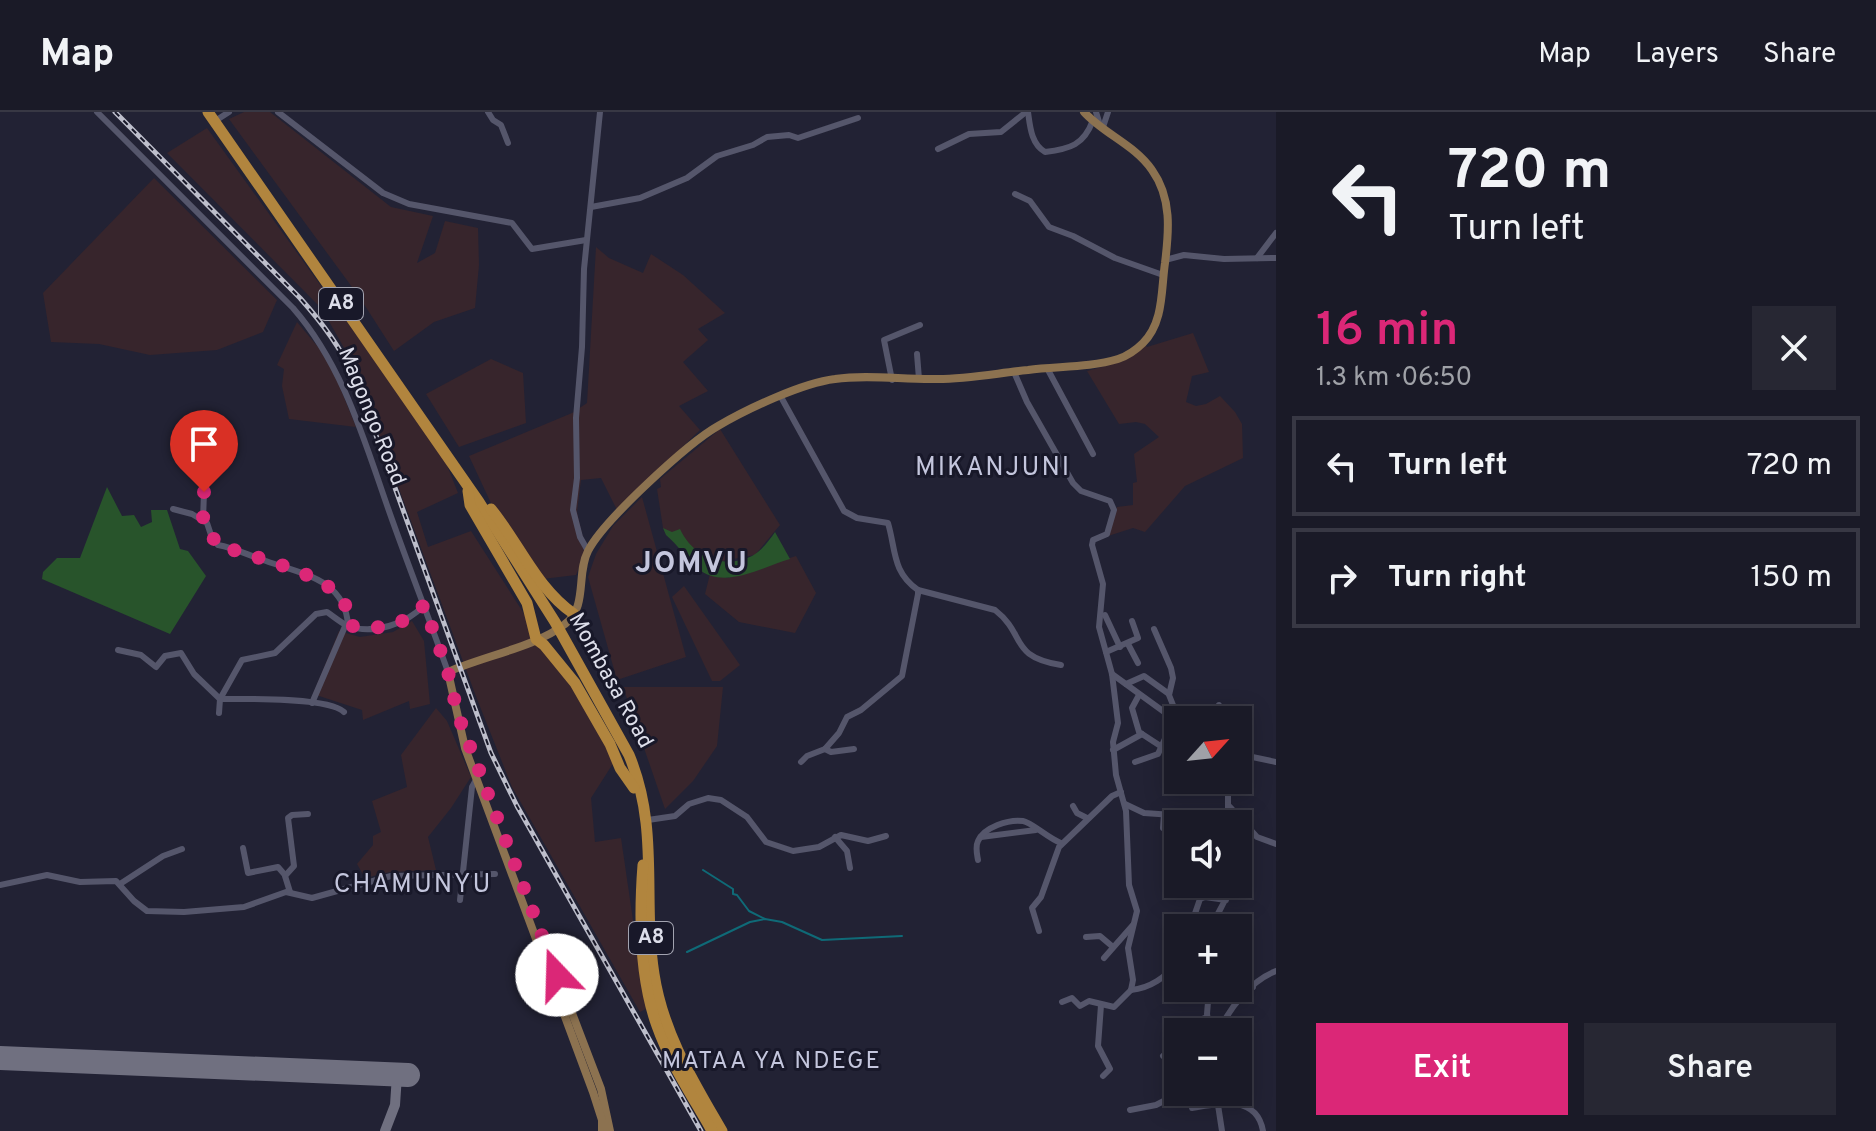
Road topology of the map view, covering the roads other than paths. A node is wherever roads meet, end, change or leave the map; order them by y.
1 (97, 112) edge
2 (229, 112) edge
3 (278, 112) edge
4 (488, 112) edge
5 (600, 112) edge
6 (1027, 112) edge
7 (1084, 112) edge
8 (1108, 112) edge
9 (211, 116) edge
10 (858, 118) dead end
11 (1098, 121) edge
12 (508, 143) dead end
13 (938, 149) dead end
14 (1015, 194) dead end
15 (591, 207) junction
16 (1276, 233) edge
17 (586, 240) junction
18 (1257, 258) junction
19 (1276, 258) edge
20 (1165, 260) junction
21 (1163, 275) junction
22 (920, 325) dead end
23 (917, 354) dead end
24 (1047, 368) junction
25 (1014, 372) junction
26 (919, 379) junction
27 (892, 380) junction
28 (781, 397) junction
29 (1093, 454) dead end
30 (204, 492) dead end
31 (470, 492) junction
32 (173, 509) dead end
33 (203, 520) junction
34 (588, 551) junction
35 (918, 590) junction
36 (424, 605) junction
37 (574, 614) junction
38 (1105, 615) dead end
39 (1132, 621) dead end
40 (347, 625) junction
41 (1154, 629) dead end
42 (541, 636) junction
43 (1128, 644) junction
44 (1120, 647) junction
45 (118, 650) dead end
46 (1106, 652) junction
47 (1138, 663) dead end
48 (1061, 665) dead end
49 (448, 672) junction
50 (1112, 674) junction
51 (1126, 684) junction
52 (591, 689) junction
53 (1169, 694) junction
54 (1139, 695) junction
55 (220, 699) junction
56 (312, 703) junction
57 (1173, 706) edge
58 (1164, 711) edge
59 (344, 712) dead end
60 (219, 713) dead end
61 (458, 715) junction
62 (1142, 734) junction
63 (1164, 743) edge
64 (1162, 747) junction
65 (825, 749) junction
66 (854, 749) dead end
67 (1113, 750) junction
68 (1252, 757) edge
69 (801, 762) dead end
70 (1135, 762) dead end
71 (1276, 762) edge
72 (477, 778) junction
73 (634, 788) junction
74 (1121, 792) junction
75 (1229, 794) edge
76 (1125, 804) junction
77 (1073, 806) dead end
78 (1230, 807) junction
79 (1230, 810) edge
80 (308, 814) dead end
81 (1164, 814) joint
82 (1087, 818) junction
83 (648, 820) junction
84 (1163, 828) dead end
85 (1036, 830) junction
86 (886, 836) dead end
87 (835, 837) junction
88 (981, 837) junction
89 (1061, 843) junction
90 (1276, 844) edge
91 (243, 848) dead end
92 (182, 849) dead end
93 (978, 860) dead end
94 (850, 868) dead end
95 (464, 874) junction
96 (495, 874) dead end
97 (285, 875) junction
98 (120, 884) junction
99 (0, 885) edge
100 (290, 892) junction
101 (460, 900) dead end
102 (1226, 900) joint
103 (1195, 914) edge
104 (1216, 914) edge
105 (1133, 925) junction
106 (1039, 931) dead end
107 (1086, 937) dead end
108 (1113, 947) junction
109 (1104, 958) dead end
110 (1276, 971) edge
111 (1164, 978) edge
112 (1253, 987) joint
113 (1131, 990) junction
114 (1062, 1002) dead end
115 (1209, 1002) edge
116 (1101, 1005) junction
117 (1207, 1017) edge
118 (1225, 1018) edge
119 (1103, 1076) dead end
120 (597, 1091) junction
121 (1164, 1100) edge
122 (1204, 1106) edge
123 (1216, 1106) edge
124 (1246, 1106) edge
125 (1192, 1108) dead end
126 (1130, 1110) dead end
127 (602, 1131) edge
128 (610, 1131) edge
129 (712, 1131) edge
130 (722, 1131) edge
131 (1222, 1131) edge
132 (1263, 1131) edge

1 - 36 street, Magongo Road
2 - 9 street
3 - 17 street
4 - 12 street
5 - 15 street
6 - 11 street
6 - 13 street
7 - 11 main road
8 - 11 street
9 - 31 highway, Mombasa Road / A8
10 - 15 street
11 - 20 main road
14 - 21 street
15 - 17 street
16 - 18 street
17 - 34 street
18 - 19 street
18 - 20 street
20 - 21 main road
21 - 24 main road
22 - 27 street
23 - 26 street
24 - 25 main road
24 - 29 street
25 - 26 main road
25 - 46 street
26 - 27 main road
27 - 28 main road
28 - 34 main road
28 - 35 street
30 - 33 street
31 - 37 highway
31 - 42 highway
31 - 52 highway, Mombasa Road
32 - 33 street
33 - 40 street
34 - 37 main road
35 - 48 street
35 - 65 street
36 - 40 street
36 - 49 street, Magongo Road
37 - 42 main road
38 - 44 street
39 - 43 street
40 - 55 street
40 - 56 street
41 - 53 street
42 - 49 main road
42 - 73 highway
43 - 44 street
43 - 47 street
44 - 46 street
45 - 55 street
46 - 50 street
49 - 61 main road, Magongo Road
50 - 51 street
50 - 67 street
51 - 53 street
51 - 54 street
52 - 73 highway, Mombasa Road / A8
52 - 83 highway, Mombasa Road / A8
53 - 57 street
54 - 58 street
54 - 62 street
55 - 56 street
55 - 60 street
56 - 59 street
61 - 72 main road, Magongo Road
61 - 120 main road, Magongo Road
62 - 64 street
62 - 67 street
63 - 64 street
64 - 70 street
65 - 66 street
65 - 69 street
67 - 74 street
68 - 71 street
72 - 95 street
72 - 120 main road, Magongo Road
73 - 129 highway, Mombasa Road / A8
74 - 76 street
74 - 82 street
75 - 78 street
76 - 81 street
76 - 105 street
77 - 82 street
78 - 79 street
78 - 90 street
80 - 97 street
81 - 84 street
82 - 89 street
83 - 87 street
83 - 130 highway, Mombasa Road / A8
85 - 88 street
85 - 88 street
85 - 89 street
86 - 87 street
87 - 94 street
88 - 93 street
89 - 106 street
91 - 97 street
92 - 98 street
95 - 96 street
95 - 100 street
95 - 101 street
97 - 100 street
98 - 99 street
98 - 100 street
102 - 103 street
102 - 104 street
105 - 108 street
105 - 113 street
107 - 108 street
108 - 109 street
110 - 112 street
111 - 113 street
112 - 118 street
113 - 116 street
114 - 116 street
115 - 117 street
116 - 119 street
120 - 127 main road, Magongo Road
120 - 128 main road, Magongo Road
121 - 126 street
122 - 125 street
123 - 131 street
124 - 132 street

